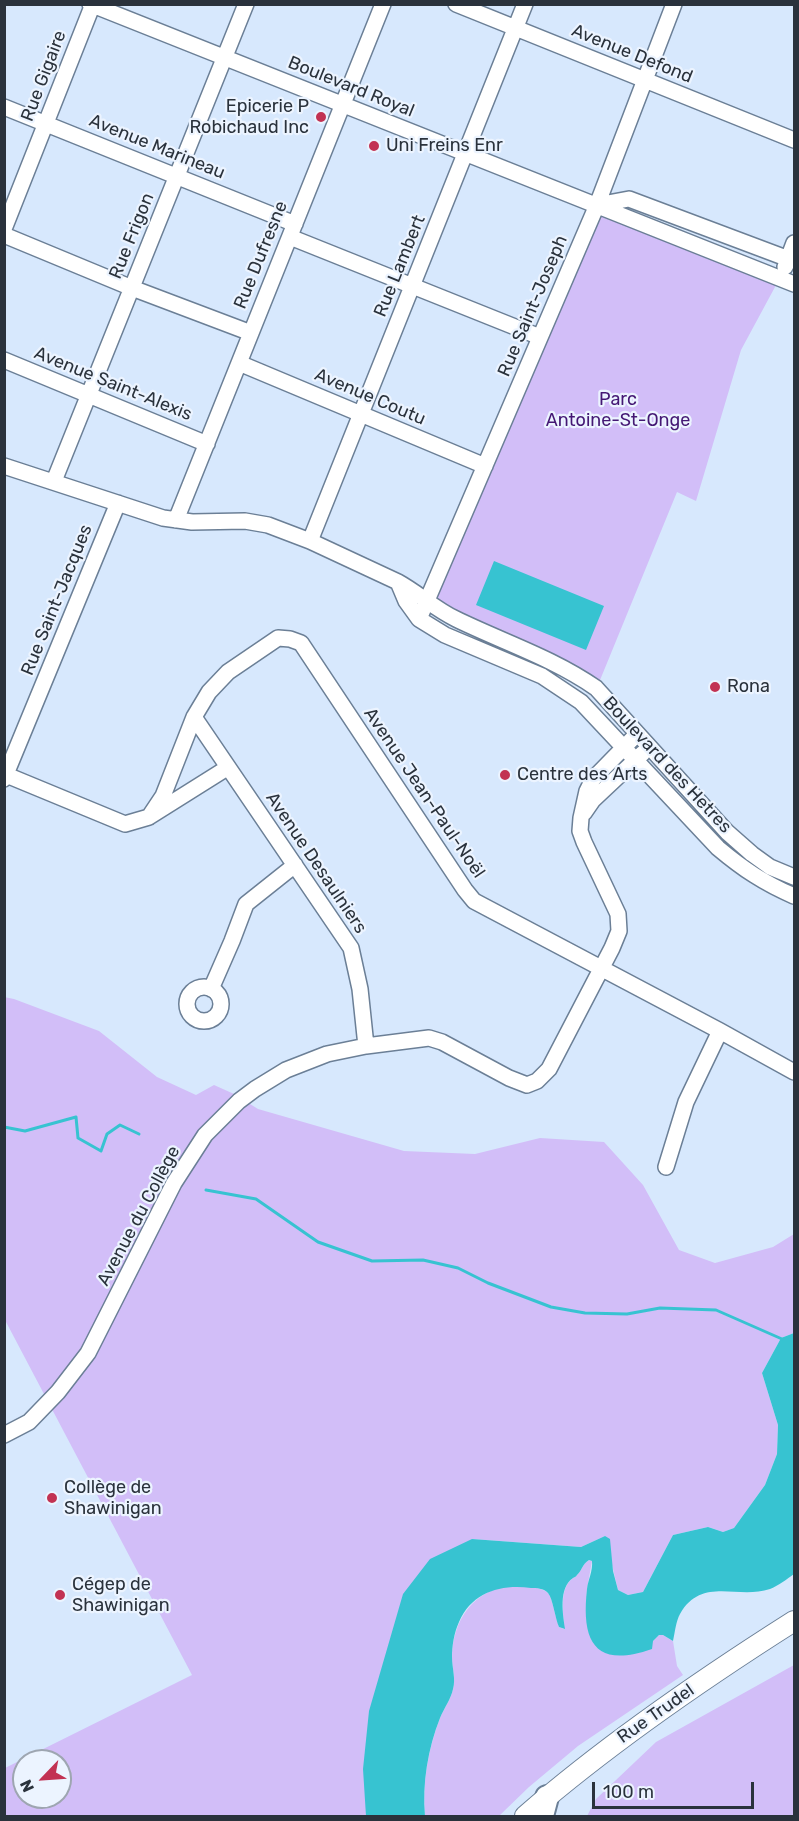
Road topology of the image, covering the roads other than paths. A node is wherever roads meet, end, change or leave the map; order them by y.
1 (246, 4) edge
2 (456, 4) edge
3 (525, 4) edge
4 (674, 4) edge
5 (92, 5) edge
6 (382, 5) edge
7 (515, 28) junction
8 (225, 58) junction
9 (645, 81) junction
10 (343, 105) junction
11 (4, 107) edge
12 (46, 124) junction
13 (795, 140) edge
14 (466, 153) junction
15 (177, 176) junction
16 (597, 205) junction
17 (4, 229) edge
18 (292, 230) junction
19 (4, 235) edge
20 (795, 243) edge
21 (791, 260) edge
22 (787, 281) edge
23 (413, 286) junction
24 (132, 288) junction
25 (251, 333) junction
26 (540, 337) junction
27 (4, 360) edge
28 (239, 363) junction
29 (88, 395) junction
30 (361, 414) junction
31 (207, 444) junction
32 (4, 466) edge
33 (485, 466) junction
34 (54, 481) junction
35 (118, 503) junction
36 (176, 520) junction
37 (310, 541) junction
38 (398, 582) junction
39 (427, 602) junction
40 (419, 619) junction
41 (194, 717) junction
42 (637, 734) junction
43 (624, 747) junction
44 (650, 747) junction
45 (636, 759) junction
46 (227, 768) junction
47 (5, 776) edge
48 (149, 817) junction
49 (581, 818) junction
50 (295, 865) junction
51 (795, 877) edge
52 (795, 896) edge
53 (602, 968) junction
54 (211, 989) dead end
55 (720, 1031) junction
56 (366, 1046) junction
57 (795, 1072) edge
58 (666, 1167) dead end
59 (4, 1435) edge
60 (795, 1621) edge
61 (545, 1807) edge
62 (525, 1816) edge

1 - 8 street, Rue Frigon
2 - 7 street, Avenue Defond
3 - 7 street, Rue Lambert
4 - 9 street, Rue Saint-Joseph
5 - 8 street, Boulevard Royal
5 - 12 street, Rue Gigaire
6 - 10 street, Rue Dufresne
7 - 9 street, Avenue Defond
7 - 14 street, Rue Lambert
8 - 10 street, Boulevard Royal
8 - 15 street, Rue Frigon
9 - 13 street, Avenue Defond
9 - 16 street, Rue Saint-Joseph
10 - 14 street, Boulevard Royal
10 - 18 street, Rue Dufresne
11 - 12 street, Avenue Marineau
12 - 15 street, Avenue Marineau
12 - 17 street, Rue Gigaire
14 - 16 street, Boulevard Royal
14 - 23 street, Rue Lambert
15 - 18 street, Avenue Marineau
15 - 24 street, Rue Frigon
16 - 21 street
16 - 22 street, Boulevard Royal
16 - 26 street, Rue Saint-Joseph
18 - 23 street, Avenue Marineau
18 - 25 street, Rue Dufresne
19 - 24 street
20 - 21 street
21 - 22 street
23 - 26 street, Avenue Marineau
23 - 30 street, Rue Lambert
24 - 25 street
24 - 29 street, Rue Frigon
25 - 28 street, Rue Dufresne
26 - 33 street, Rue Saint-Joseph
27 - 29 street, Avenue Saint-Alexis
28 - 30 street, Avenue Coutu
28 - 31 street, Rue Dufresne
29 - 31 street, Avenue Saint-Alexis
29 - 34 street, Rue Frigon
30 - 33 street, Avenue Coutu
30 - 37 street, Rue Lambert
31 - 36 street, Rue Dufresne
32 - 34 street, Boulevard des Hetres
33 - 39 street, Rue Saint-Joseph
34 - 35 street, Boulevard des Hetres
35 - 36 street, Boulevard des Hetres
35 - 47 street, Rue Saint-Jacques
36 - 37 street, Boulevard des Hetres
37 - 38 street, Boulevard des Hetres
38 - 39 street, Boulevard des Hetres
38 - 40 street, Boulevard des Hetres
39 - 40 street, Rue Saint-Joseph
39 - 42 street, Boulevard des Hetres
40 - 43 street, Boulevard des Hetres
41 - 46 street, Avenue Desaulniers
41 - 48 street, Avenue Jean-Paul-Noël
41 - 53 street, Avenue Jean-Paul-Noël
42 - 43 street, Avenue du Collège
42 - 44 street, Boulevard des Hetres
43 - 45 street, Boulevard des Hetres
43 - 49 street, Avenue du Collège
44 - 45 street
44 - 51 street, Boulevard des Hetres
45 - 49 street
45 - 52 street, Boulevard des Hetres
46 - 48 street
46 - 50 street, Avenue Desaulniers
47 - 48 street
49 - 53 street, Avenue du Collège
50 - 54 street
50 - 56 street, Avenue Desaulniers
53 - 55 street, Avenue Jean-Paul-Noël
53 - 56 street, Avenue du Collège
55 - 57 street, Avenue Jean-Paul-Noël
55 - 58 street
56 - 59 street, Avenue du Collège
60 - 61 main road, Rue Trudel
61 - 62 main road, Rue Trudel

